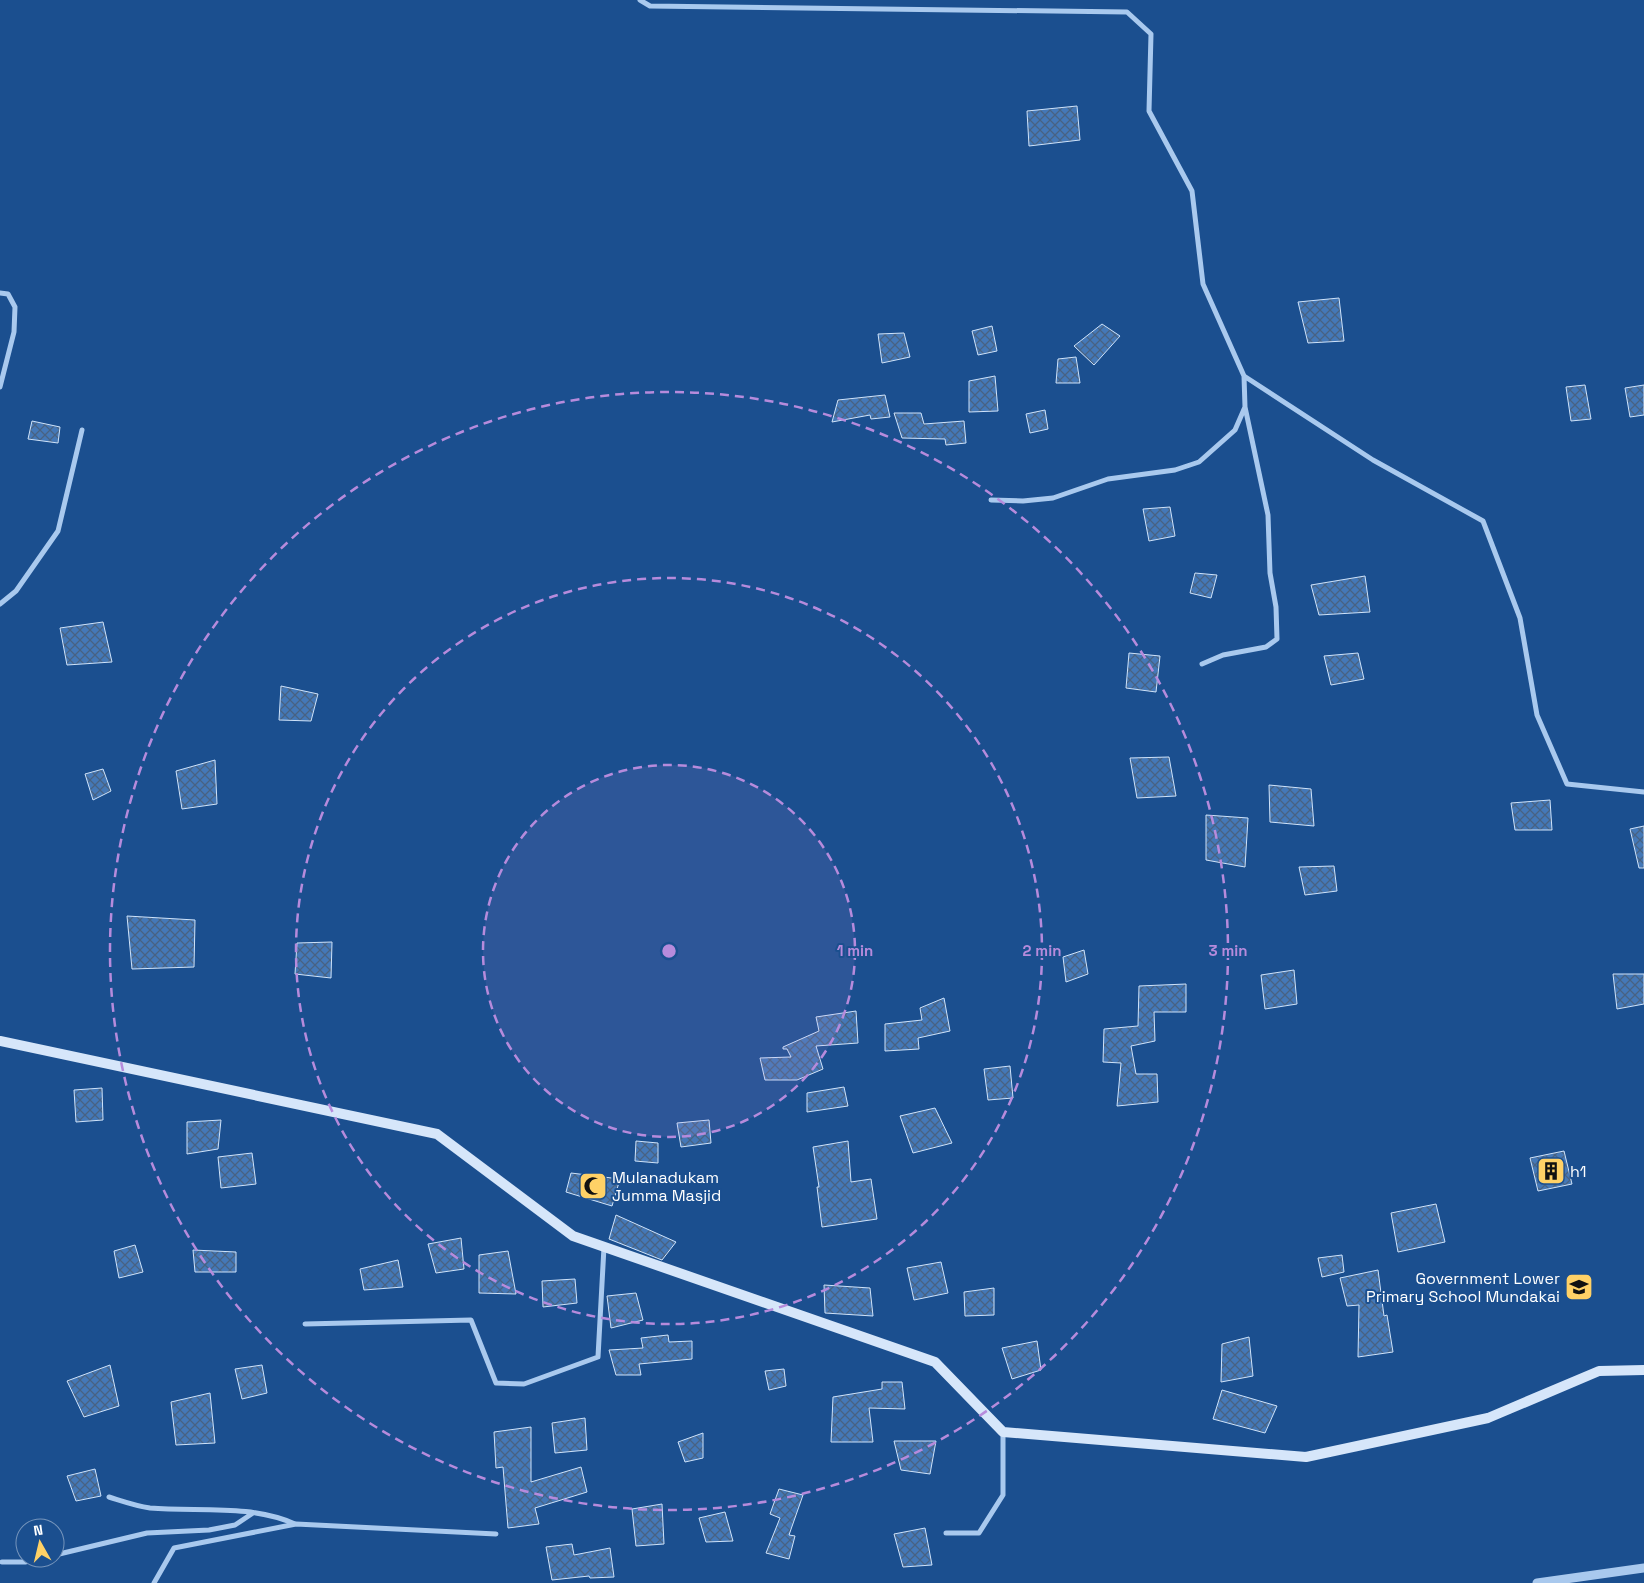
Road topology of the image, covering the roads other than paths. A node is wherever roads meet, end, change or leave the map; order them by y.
1 (640, 0) edge
2 (0, 293) edge
3 (1244, 376) junction
4 (0, 387) edge
5 (1245, 407) junction
6 (82, 430) dead end
7 (991, 500) dead end
8 (0, 604) edge
9 (1202, 664) dead end
10 (1644, 792) edge
11 (0, 1041) edge
12 (604, 1247) junction
13 (305, 1324) dead end
14 (1644, 1370) edge
15 (1003, 1432) junction
16 (109, 1497) dead end
17 (253, 1513) junction
18 (296, 1524) junction
19 (496, 1534) dead end
20 (946, 1534) dead end
21 (65, 1553) edge
22 (2, 1562) dead end
23 (15, 1562) edge
24 (1644, 1568) edge
25 (154, 1583) edge
26 (1537, 1583) edge

1 - 3 street
2 - 4 street
3 - 5 street
3 - 10 street
5 - 7 street
5 - 9 street
6 - 8 street
11 - 12 main road
12 - 13 street
12 - 15 main road
14 - 15 main road
15 - 20 street
16 - 17 street
17 - 18 street
17 - 21 street
18 - 19 street
18 - 25 street
22 - 23 street
24 - 26 street

